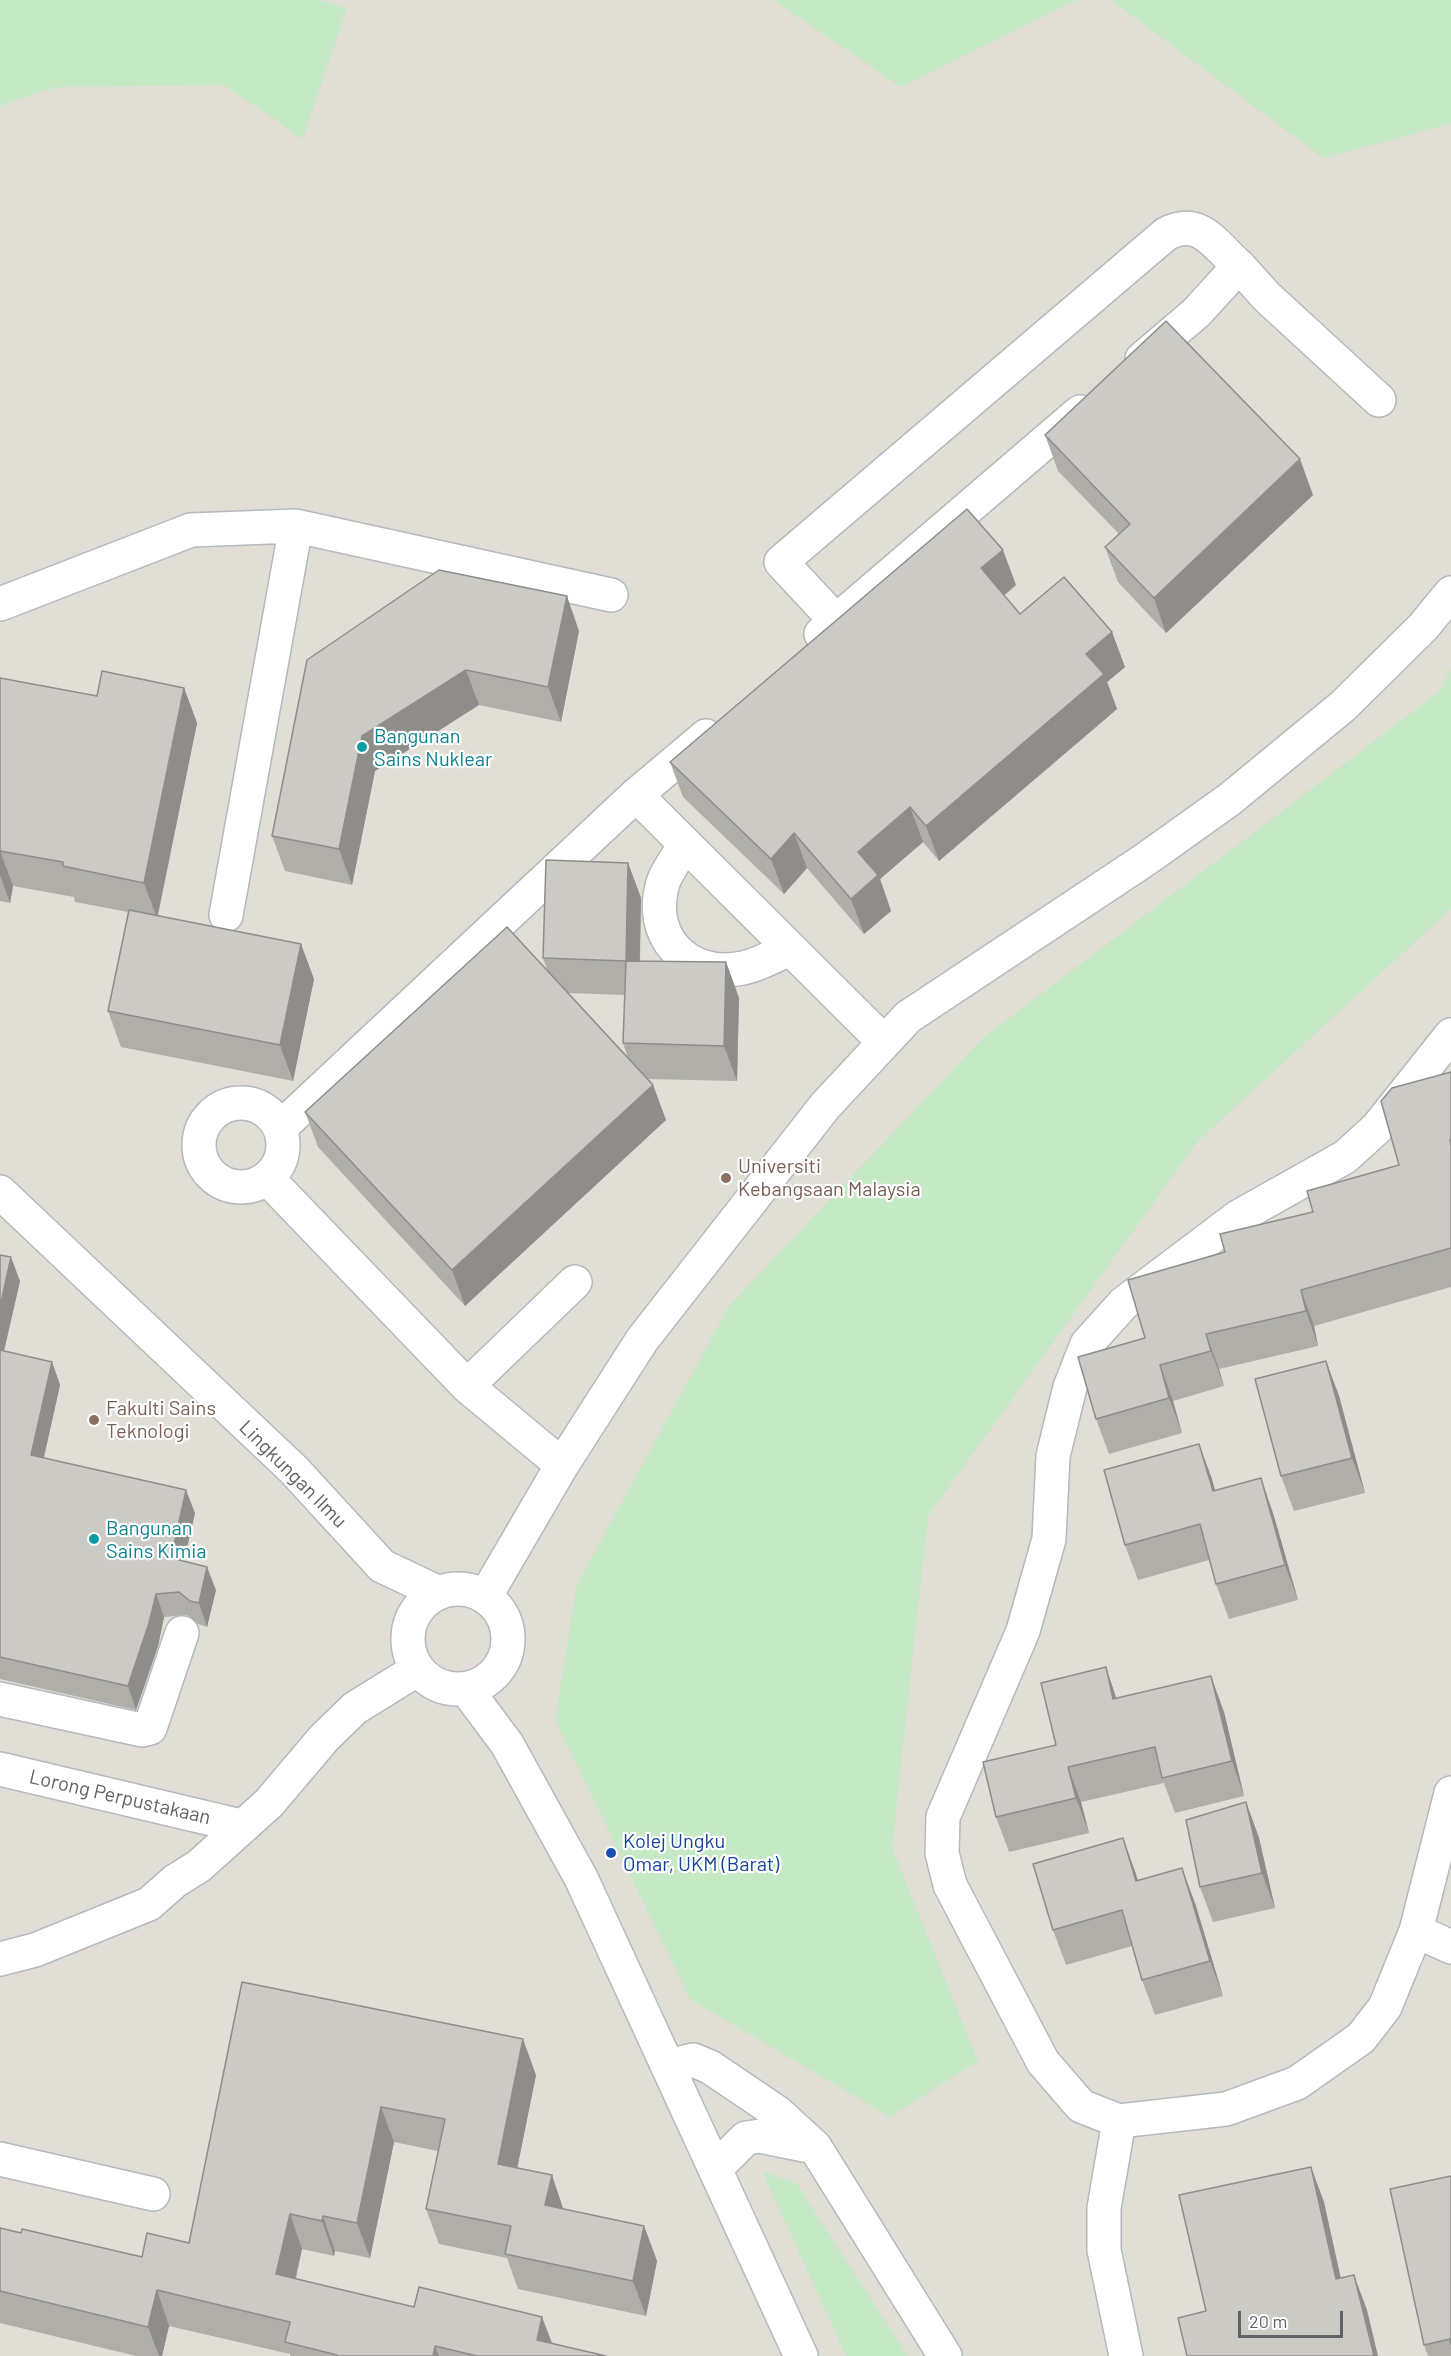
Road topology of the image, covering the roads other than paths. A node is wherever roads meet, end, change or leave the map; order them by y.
1 (1239, 266) junction
2 (1379, 400) dead end
3 (296, 526) junction
4 (1451, 593) edge
5 (611, 595) dead end
6 (0, 604) edge
7 (836, 621) junction
8 (800, 653) edge
9 (728, 716) edge
10 (636, 795) junction
11 (685, 844) junction
12 (226, 915) dead end
13 (790, 949) junction
14 (1451, 1035) edge
15 (884, 1042) junction
16 (280, 1128) junction
17 (267, 1178) junction
18 (0, 1192) edge
19 (575, 1282) dead end
20 (467, 1386) junction
21 (562, 1465) junction
22 (438, 1593) junction
23 (485, 1597) junction
24 (182, 1633) dead end
25 (418, 1669) junction
26 (466, 1689) junction
27 (0, 1699) edge
28 (0, 1769) edge
29 (1451, 1793) edge
30 (241, 1826) junction
31 (1416, 1931) junction
32 (1451, 1947) edge
33 (0, 1959) edge
34 (669, 2066) junction
35 (1119, 2121) junction
36 (815, 2147) junction
37 (0, 2159) edge
38 (716, 2168) junction
39 (153, 2194) dead end
40 (801, 2356) edge
41 (945, 2356) edge
42 (1126, 2356) edge

1 - 2 street
1 - 7 street
1 - 7 street
3 - 5 street
3 - 6 street
3 - 12 street
4 - 15 street
7 - 8 street
9 - 10 street
10 - 11 street
10 - 16 street
11 - 13 street
11 - 13 street
13 - 15 street
14 - 35 street
15 - 21 street
16 - 17 street
16 - 17 street
17 - 20 street
18 - 22 street, Lingkungan Ilmu
19 - 20 street
20 - 21 street
21 - 23 street
22 - 23 street
22 - 25 street
23 - 26 street
24 - 27 street
25 - 26 street
25 - 30 street
26 - 34 street
28 - 30 street, Lorong Perpustakaan
29 - 31 street
30 - 33 street
31 - 32 street
31 - 35 street
34 - 36 street
34 - 38 street
35 - 42 street
36 - 38 street
36 - 41 street
37 - 39 street
38 - 40 street

